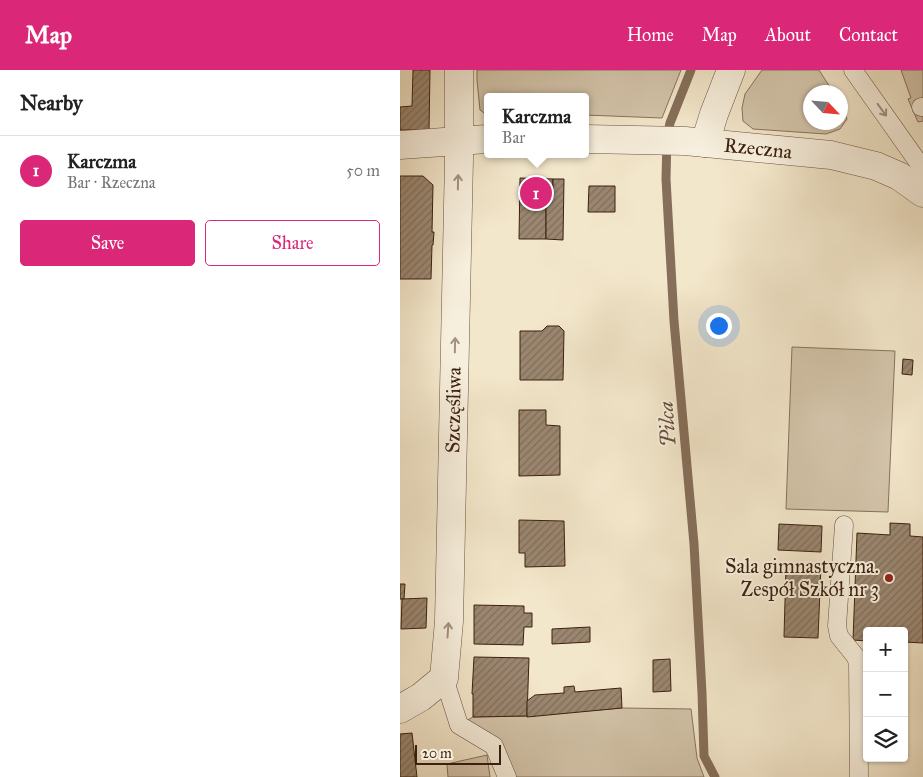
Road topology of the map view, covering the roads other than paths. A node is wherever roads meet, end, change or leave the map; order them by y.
1 (459, 70) edge
2 (731, 70) edge
3 (854, 70) edge
4 (484, 139) edge
5 (589, 139) edge
6 (459, 141) junction
7 (693, 142) junction
8 (400, 145) edge
9 (923, 169) edge
10 (923, 193) edge
11 (844, 525) dead end
12 (444, 678) junction
13 (400, 709) edge
14 (508, 777) edge
15 (859, 777) edge

1 - 6 street, Szczęśliwa
2 - 7 street
3 -> 9 lane
4 - 6 street
5 - 7 street, Rzeczna
6 - 8 street
12 -> 6 street, Szczęśliwa
7 - 10 street, Rzeczna
11 - 15 lane
12 - 13 street
12 - 14 lane

